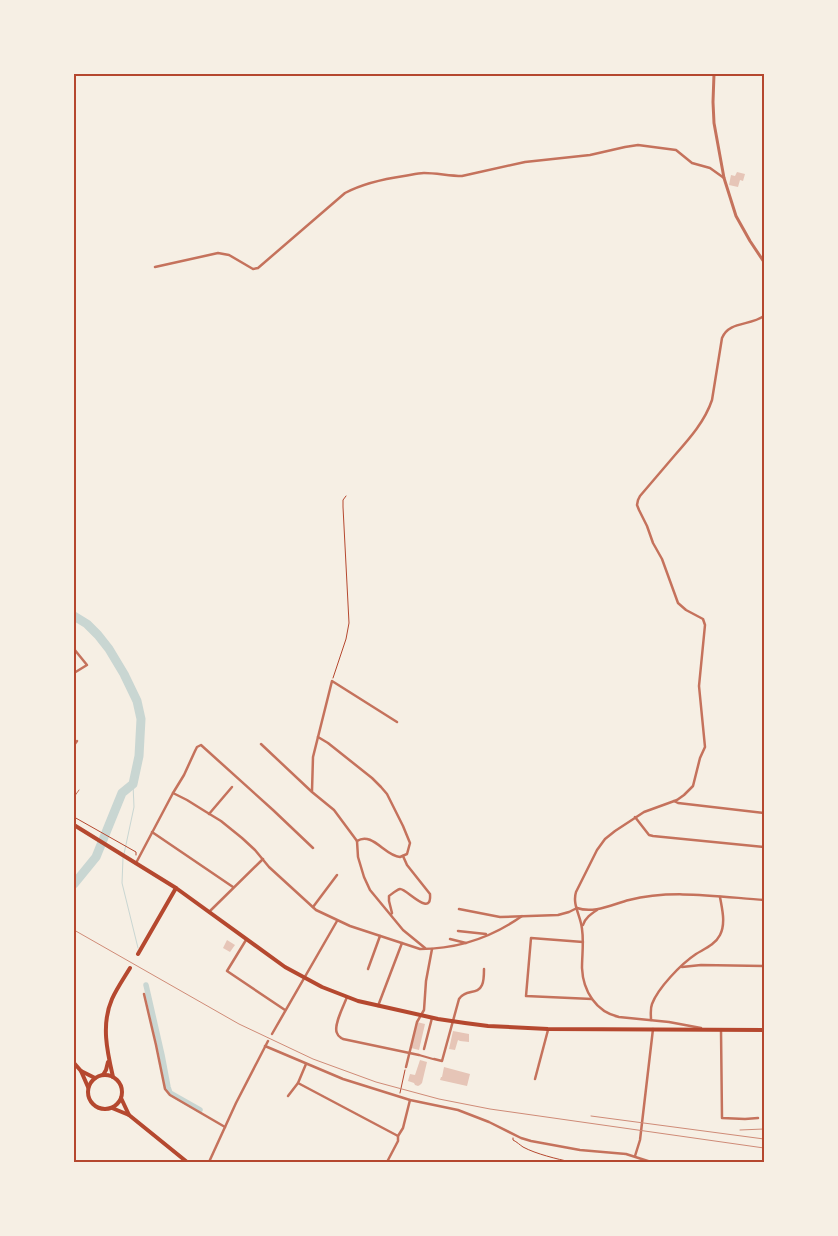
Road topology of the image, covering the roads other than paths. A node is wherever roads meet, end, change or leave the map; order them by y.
1 (714, 74) edge
2 (724, 178) junction
3 (764, 262) edge
4 (155, 267) dead end
5 (764, 316) edge
6 (74, 649) edge
7 (74, 673) edge
8 (397, 722) dead end
9 (318, 737) junction
10 (77, 741) dead end
11 (261, 744) dead end
12 (74, 745) edge
13 (232, 787) dead end
14 (79, 790) dead end
15 (312, 792) junction
16 (173, 793) junction
17 (74, 797) edge
18 (674, 801) junction
19 (764, 813) edge
20 (209, 814) junction
21 (635, 817) junction
22 (74, 824) edge
23 (152, 832) junction
24 (357, 841) junction
25 (313, 848) dead end
26 (764, 848) edge
27 (403, 856) junction
28 (263, 859) junction
29 (136, 863) junction
30 (337, 875) dead end
31 (233, 887) junction
32 (176, 888) junction
33 (720, 897) junction
34 (764, 900) edge
35 (313, 907) junction
36 (577, 908) junction
37 (601, 908) junction
38 (459, 909) dead end
39 (209, 912) junction
40 (390, 915) junction
41 (522, 916) junction
42 (336, 921) junction
43 (582, 929) junction
44 (458, 931) dead end
45 (488, 935) junction
46 (380, 936) junction
47 (450, 939) dead end
48 (246, 940) junction
49 (583, 942) junction
50 (402, 943) junction
51 (468, 943) junction
52 (426, 949) junction
53 (432, 949) junction
54 (138, 954) dead end
55 (764, 966) edge
56 (680, 967) junction
57 (130, 968) dead end
58 (368, 969) dead end
59 (484, 969) dead end
60 (304, 978) junction
61 (144, 994) dead end
62 (347, 997) junction
63 (592, 1000) junction
64 (378, 1006) junction
65 (285, 1010) junction
66 (421, 1015) junction
67 (432, 1018) junction
68 (652, 1020) junction
69 (452, 1022) junction
70 (669, 1022) junction
71 (548, 1028) junction
72 (653, 1029) junction
73 (671, 1029) junction
74 (708, 1030) junction
75 (721, 1030) junction
76 (764, 1030) edge
77 (272, 1034) dead end
78 (268, 1042) dead end
79 (265, 1046) junction
80 (424, 1049) joint
81 (409, 1052) junction
82 (420, 1056) junction
83 (434, 1059) joint
84 (109, 1060) junction
85 (74, 1063) edge
86 (306, 1064) junction
87 (406, 1067) road end
88 (81, 1071) junction
89 (103, 1075) junction
90 (113, 1077) junction
91 (95, 1078) junction
92 (535, 1079) dead end
93 (299, 1082) junction
94 (88, 1087) junction
95 (288, 1096) dead end
96 (121, 1098) junction
97 (410, 1100) junction
98 (112, 1108) junction
99 (129, 1115) junction
100 (758, 1118) dead end
101 (225, 1127) junction
102 (398, 1136) junction
103 (635, 1156) junction
104 (187, 1162) edge
105 (209, 1162) edge
106 (337, 1162) edge
107 (344, 1162) edge
108 (387, 1162) edge
109 (651, 1162) edge
110 (706, 1162) edge
111 (715, 1162) edge

1 - 2 street
2 - 3 street
2 - 4 street
5 - 18 street
6 - 7 street
8 - 9 street
9 - 15 street
9 - 27 street
10 - 12 street
11 - 15 street
13 - 20 street
14 - 17 lane
15 - 24 street
16 - 20 street
16 - 23 street
16 - 25 street
18 - 19 street
18 - 21 street
20 - 28 street
21 - 26 street
21 - 36 street
22 - 29 main road
23 - 29 street
23 - 31 street
24 - 27 street
24 - 40 street
27 - 40 street
28 - 31 street
28 - 35 street
29 - 32 main road
30 - 35 street
31 - 39 street
32 - 39 main road
32 - 54 main road
33 - 34 street
33 - 37 street
33 - 56 street
35 - 42 street
36 - 37 street
36 - 41 street
36 - 43 street
37 - 43 street
38 - 41 street
39 - 48 main road
40 - 52 street
41 - 45 street
42 - 46 street
42 - 60 street
43 - 49 street
44 - 45 street
45 - 51 street
46 - 50 street
46 - 58 street
47 - 51 street
48 - 60 main road
48 - 65 street
49 - 63 street
49 - 63 street
50 - 52 street
50 - 64 street
51 - 53 street
52 - 53 street
53 - 66 street
55 - 56 street
56 - 68 street
57 - 84 main road
59 - 69 street
60 - 62 main road
60 - 65 street
61 - 101 street
62 - 64 main road
62 - 81 street
63 - 68 street
64 - 66 main road
65 - 77 street
66 - 67 main road
66 - 81 street
67 - 69 main road
67 - 80 street
68 - 70 street
69 - 71 main road
69 - 83 street
70 - 73 street
70 - 74 street
71 - 72 main road
71 - 92 street
72 - 73 main road
72 - 103 street
73 - 74 main road
74 - 75 main road
75 - 76 main road
75 - 100 street
78 - 79 street
79 - 86 street
79 - 101 street
80 - 82 street
81 - 82 street
81 - 87 street
82 - 83 street
84 - 89 main road
84 - 90 main road
85 - 88 main road
86 - 93 street
86 - 97 street
88 - 91 main road
88 - 94 main road
89 - 90 main road
89 - 91 main road
90 - 96 main road
91 - 94 main road
93 - 95 street
93 - 102 street
94 - 98 main road
96 - 98 main road
96 - 99 main road
97 - 102 street
97 - 103 street
98 - 99 main road
99 - 104 main road
101 - 105 street
102 - 108 street
103 - 109 street
106 - 107 lane
110 - 111 street

